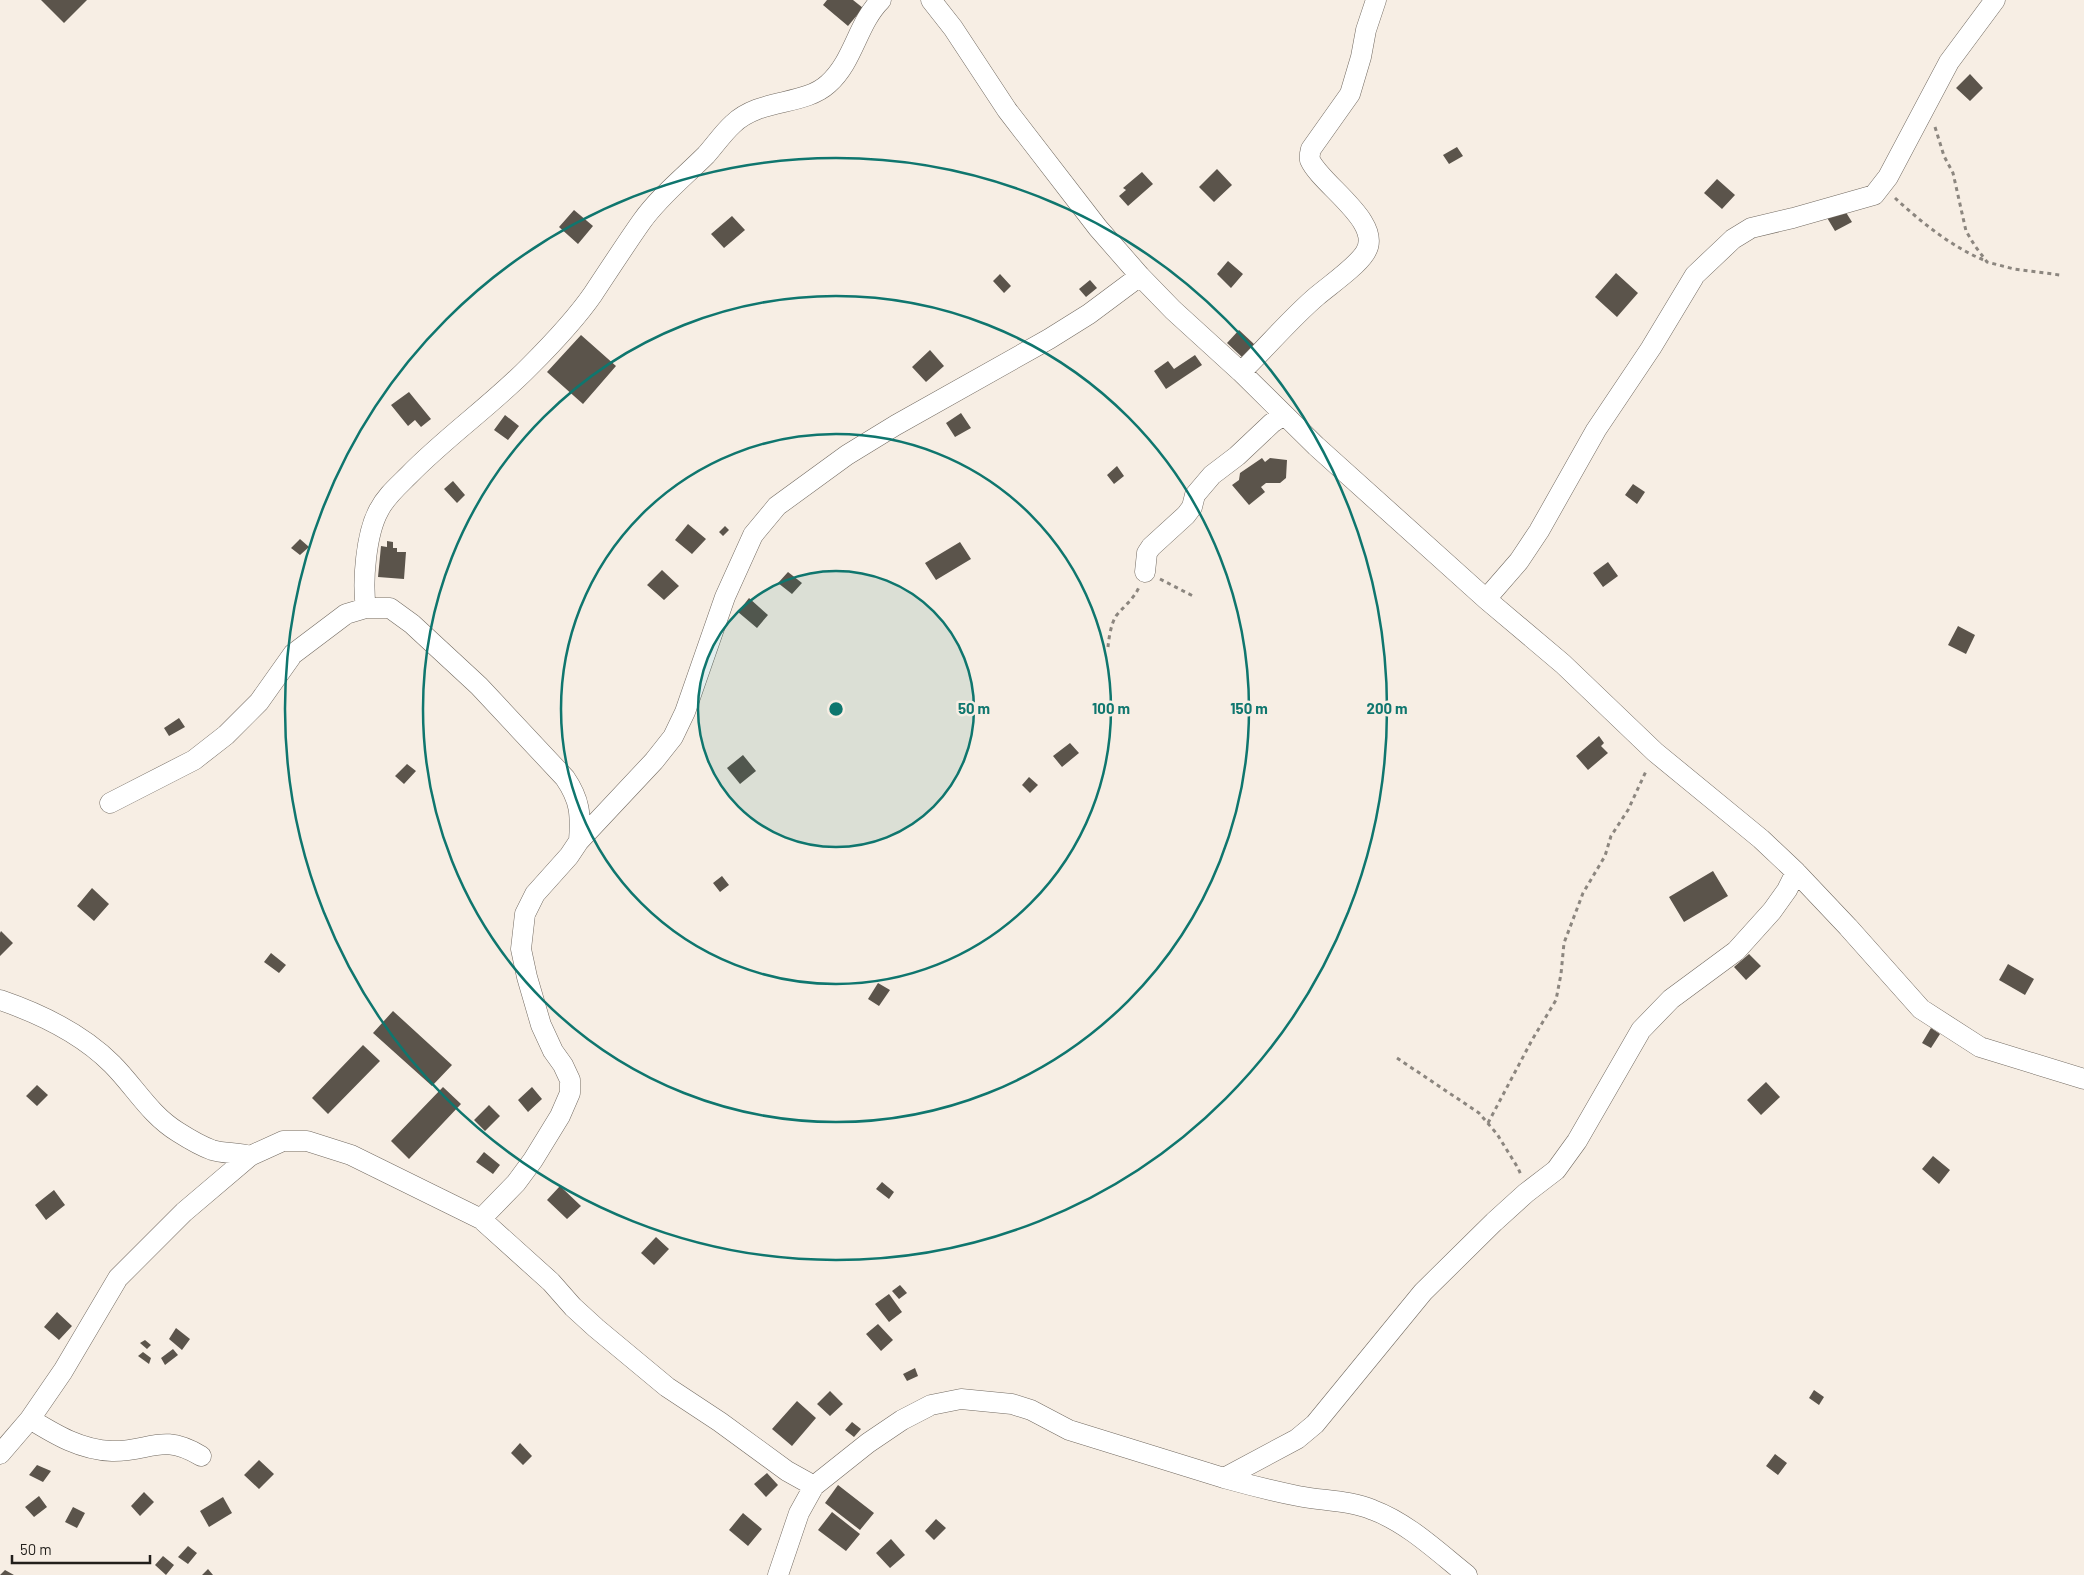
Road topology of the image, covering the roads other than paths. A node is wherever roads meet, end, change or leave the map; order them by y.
1 (881, 0) edge
2 (931, 0) edge
3 (1376, 0) edge
4 (1995, 0) edge
5 (1140, 276) junction
6 (1241, 372) junction
7 (1284, 415) junction
8 (1145, 572) road end
9 (1486, 599) junction
10 (366, 608) junction
11 (110, 804) dead end
12 (580, 841) junction
13 (1796, 872) junction
14 (0, 1000) edge
15 (2084, 1079) edge
16 (213, 1151) junction
17 (250, 1156) junction
18 (222, 1180) junction
19 (481, 1220) junction
20 (30, 1419) junction
21 (0, 1454) edge
22 (201, 1456) dead end
23 (1224, 1478) junction
24 (814, 1486) junction
25 (778, 1575) edge
26 (1467, 1575) edge

1 - 10 street
2 - 5 street
3 - 6 street
4 - 9 street
5 - 6 street
5 - 12 street
6 - 7 street
7 - 8 street
7 - 9 street
9 - 13 street
10 - 11 street
10 - 12 street
12 - 19 street
13 - 15 street
13 - 23 street
14 - 16 street
16 - 17 street
16 - 18 street
17 - 18 street
17 - 19 street
18 - 20 street
19 - 24 street
20 - 21 street
20 - 22 street
23 - 24 street
23 - 26 street
24 - 25 street

